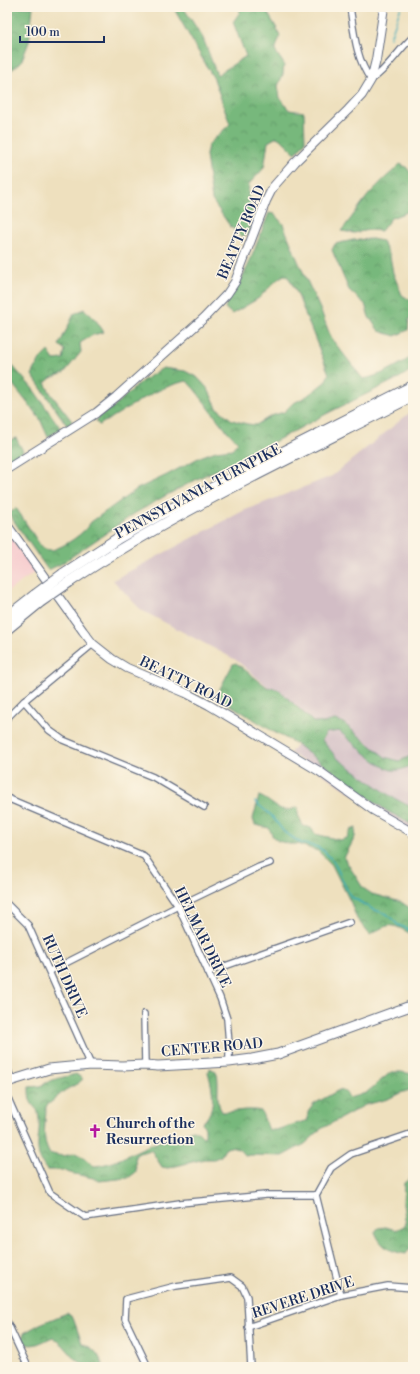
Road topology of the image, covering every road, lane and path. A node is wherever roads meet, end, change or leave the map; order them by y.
1 (350, 7) edge
2 (384, 7) edge
3 (413, 38) edge
4 (371, 80) junction
5 (413, 386) edge
6 (413, 396) edge
7 (7, 469) edge
8 (7, 525) edge
9 (66, 578) junction
10 (38, 599) junction
11 (7, 617) edge
12 (7, 629) edge
13 (93, 644) junction
14 (24, 701) junction
15 (7, 718) edge
16 (7, 798) edge
17 (204, 807) dead end
18 (413, 833) edge
19 (270, 863) dead end
20 (7, 904) edge
21 (178, 906) junction
22 (350, 922) dead end
23 (50, 971) junction
24 (208, 972) junction
25 (413, 1005) edge
26 (144, 1014) dead end
27 (229, 1062) junction
28 (91, 1065) junction
29 (145, 1065) junction
30 (7, 1068) edge
31 (10, 1081) edge
32 (7, 1096) edge
33 (413, 1133) edge
34 (316, 1195) junction
35 (413, 1288) edge
36 (341, 1295) junction
37 (7, 1322) edge
38 (248, 1328) junction
39 (28, 1367) edge
40 (148, 1367) edge
41 (251, 1367) edge

1 - 4 street
2 - 4 street, BEATTY ROAD
3 - 4 street
4 - 7 street, BEATTY ROAD
5 - 9 highway, PENNSYLVANIA TURNPIKE
6 - 9 highway, PENNSYLVANIA TURNPIKE
8 - 13 street, BEATTY ROAD
9 - 10 highway, PENNSYLVANIA TURNPIKE, bridge
10 - 11 highway, PENNSYLVANIA TURNPIKE
10 - 12 highway, PENNSYLVANIA TURNPIKE
13 - 14 street
13 - 18 street, BEATTY ROAD
14 - 15 street
14 - 17 street
16 - 21 street, HELMAR DRIVE
19 - 21 street
20 - 23 street, RUTH DRIVE
21 - 23 street
21 - 24 street, HELMAR DRIVE
22 - 24 street
23 - 28 street, RUTH DRIVE
24 - 27 street, HELMAR DRIVE
25 - 27 main road, CENTER ROAD
26 - 29 street
27 - 29 main road, CENTER ROAD
28 - 29 main road, CENTER ROAD
28 - 31 main road, CENTER ROAD
30 - 31 street
32 - 34 street
33 - 34 street
34 - 36 street
35 - 36 street, REVERE DRIVE
36 - 38 street, REVERE DRIVE
37 - 39 street
38 - 40 street
38 - 41 street

